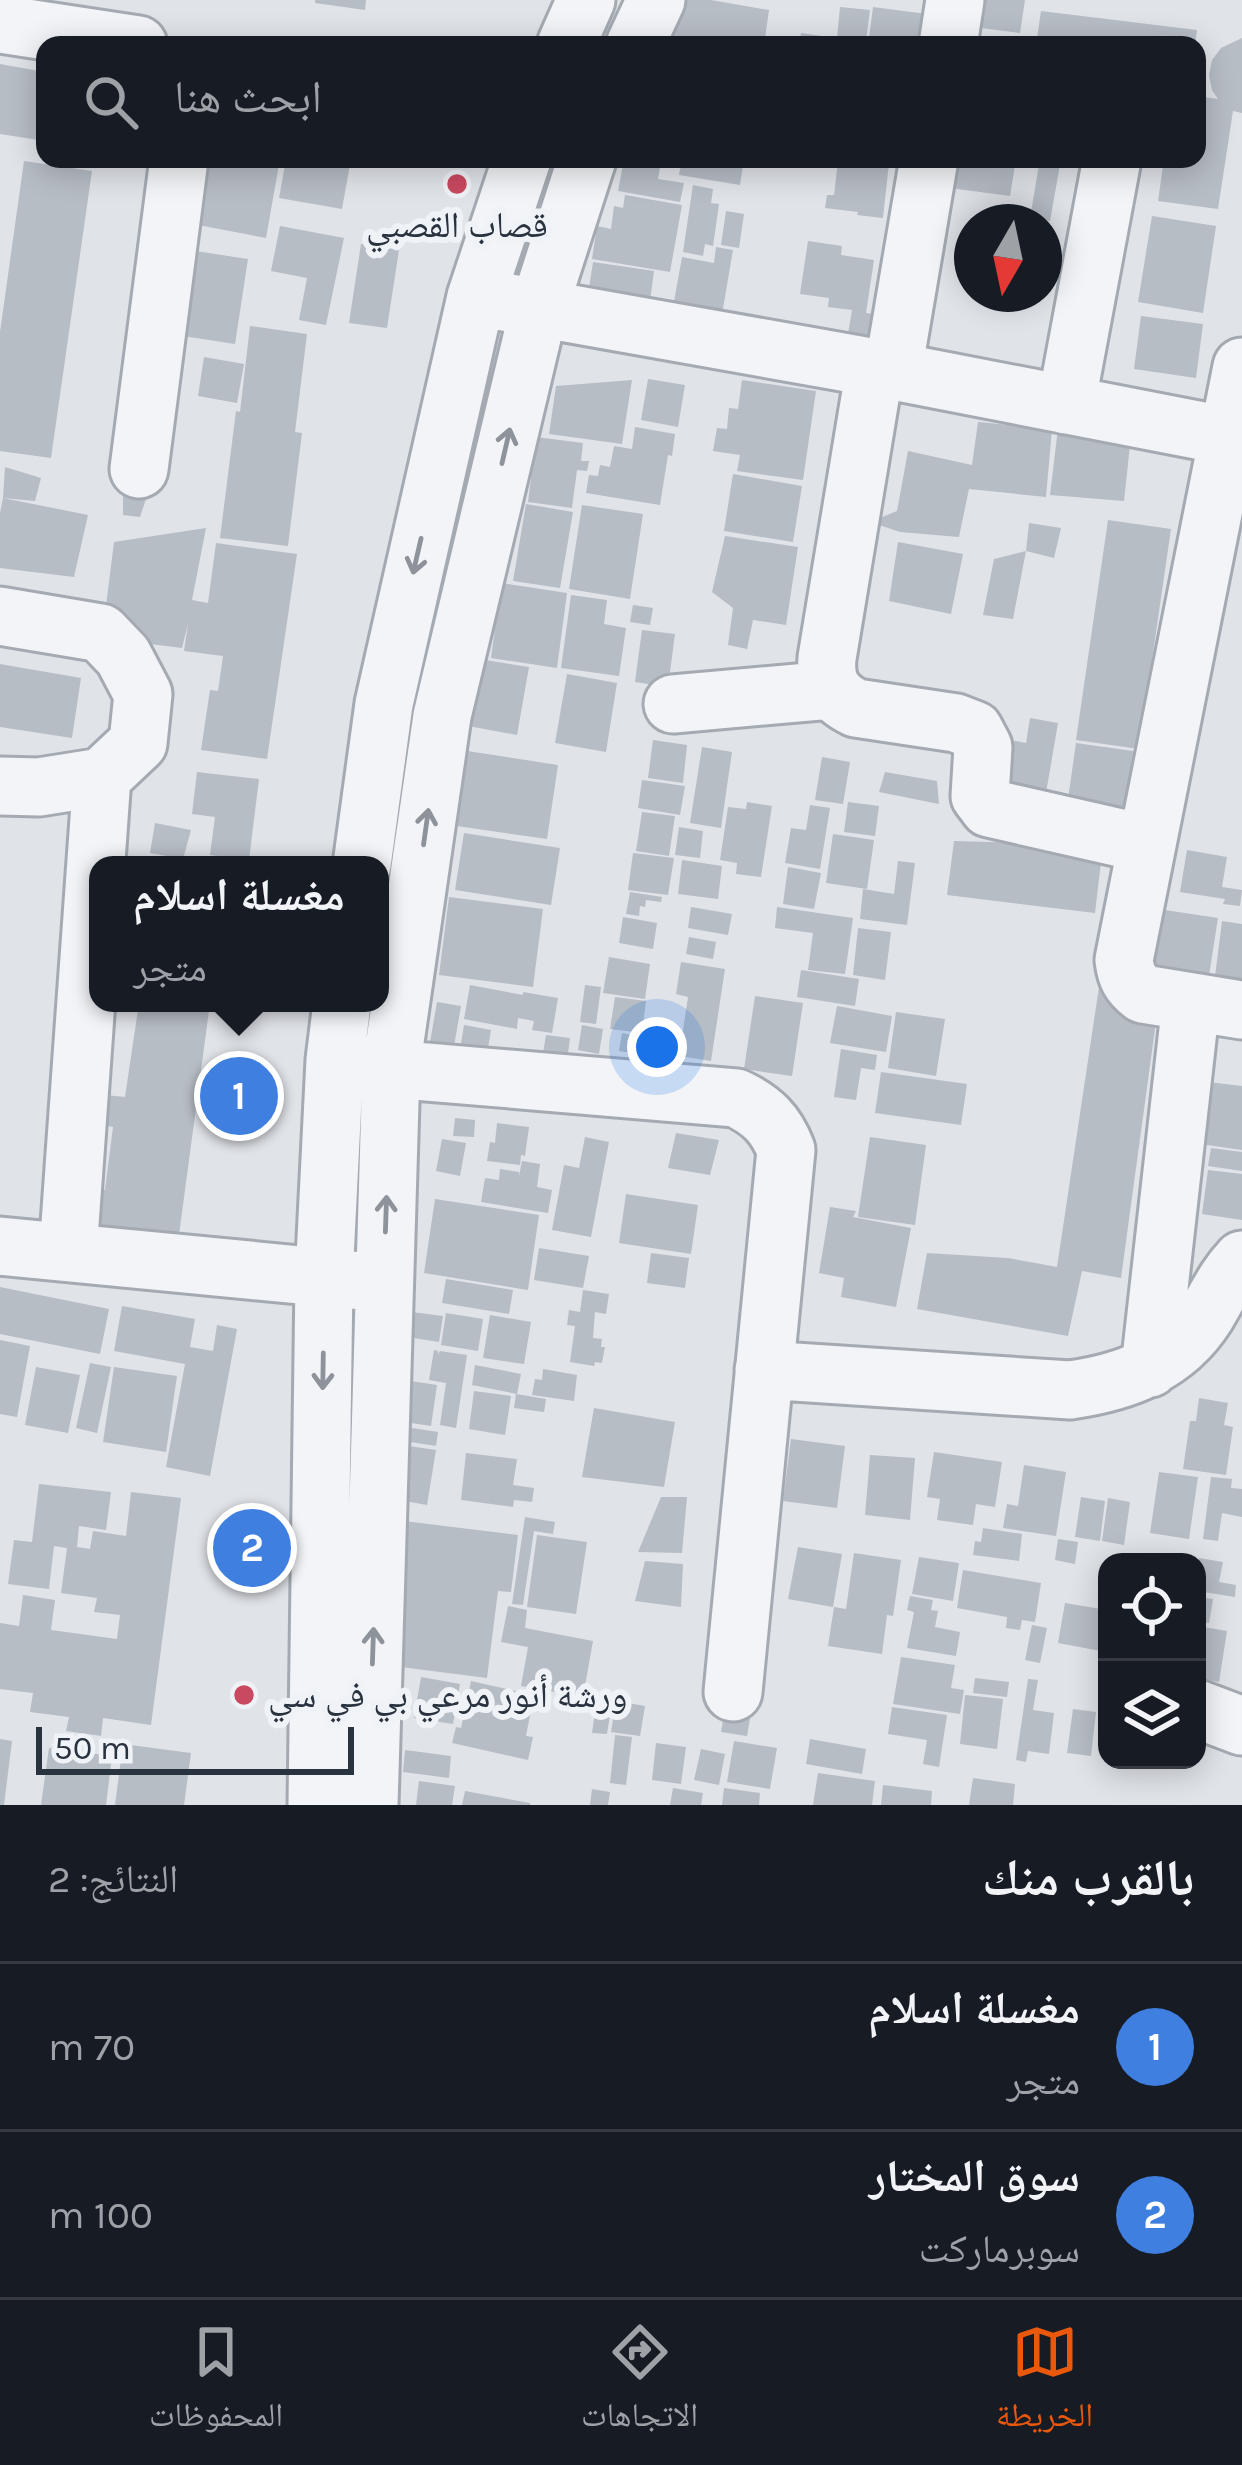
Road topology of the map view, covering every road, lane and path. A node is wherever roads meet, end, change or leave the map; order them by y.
1 (586, 0) edge
2 (656, 0) edge
3 (955, 0) edge
4 (0, 24) edge
5 (79, 36) edge
6 (570, 36) edge
7 (639, 36) edge
8 (949, 36) edge
9 (178, 168) edge
10 (519, 168) edge
11 (584, 168) edge
12 (927, 168) edge
13 (1110, 168) edge
14 (476, 297) junction
15 (539, 308) junction
16 (1242, 367) edge
17 (884, 370) junction
18 (1066, 405) junction
19 (1228, 436) junction
20 (139, 469) dead end
21 (1223, 564) edge
22 (0, 616) edge
23 (831, 689) junction
24 (673, 704) dead end
25 (102, 777) junction
26 (0, 786) edge
27 (1147, 844) junction
28 (96, 856) edge
29 (363, 856) edge
30 (89, 959) edge
31 (1217, 1007) edge
32 (342, 1012) edge
33 (335, 1060) junction
34 (391, 1069) junction
35 (0, 1246) edge
36 (68, 1252) junction
37 (1242, 1259) edge
38 (324, 1278) junction
39 (384, 1284) junction
40 (1150, 1368) junction
41 (764, 1370) junction
42 (733, 1692) dead end
43 (1206, 1712) edge
44 (1242, 1726) edge
45 (316, 1805) edge
46 (368, 1805) edge

1 - 6 street
2 - 7 street
3 - 8 street
4 - 5 street
9 - 20 street
10 - 14 street
11 - 15 street
12 - 17 street
13 - 18 street
14 - 15 street
14 -> 29 street
15 - 17 street
34 -> 15 street
16 - 19 street
17 - 18 street
17 - 23 street
18 - 19 street
19 - 21 street
21 - 27 street
22 - 25 street
23 - 24 street
23 - 27 street
25 - 26 street
25 - 28 street
27 - 31 street
30 - 36 street
31 - 40 street
32 - 33 street
33 - 34 street
33 - 38 street
39 -> 34 street
34 - 41 street
35 - 36 street
36 - 38 street
37 - 40 street
38 - 39 street
38 -> 45 street
46 -> 39 street
40 - 41 street
41 - 42 street
43 - 44 street

